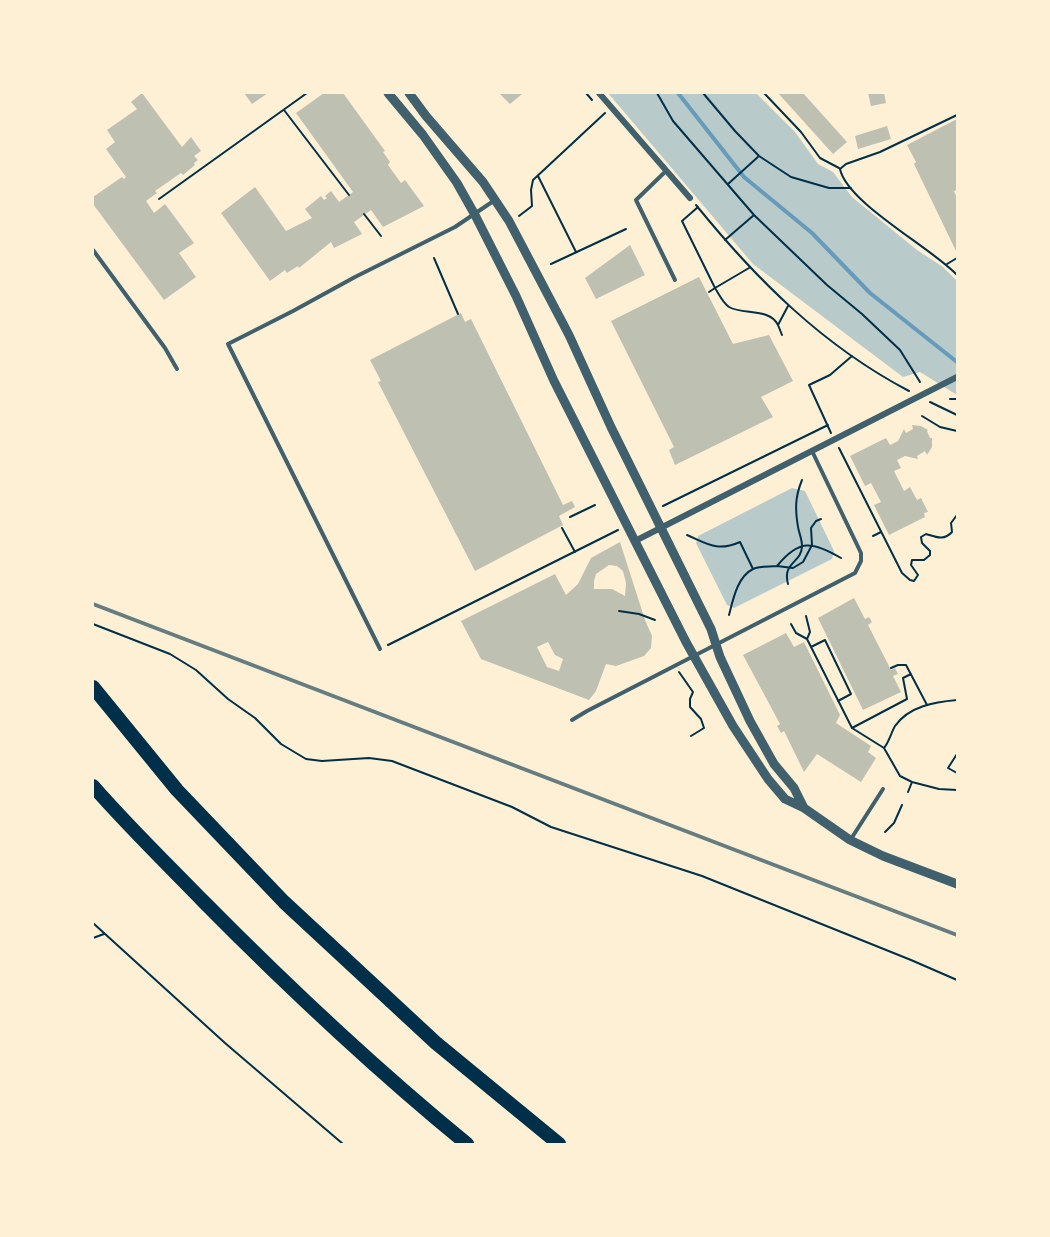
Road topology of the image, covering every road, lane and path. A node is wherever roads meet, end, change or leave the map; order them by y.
1 (307, 93) edge
2 (388, 93) edge
3 (409, 93) edge
4 (599, 93) edge
5 (657, 93) edge
6 (704, 93) edge
7 (764, 93) edge
8 (611, 107) junction
9 (284, 110) junction
10 (957, 115) edge
11 (759, 156) junction
12 (840, 169) junction
13 (666, 171) junction
14 (538, 176) junction
15 (728, 185) junction
16 (851, 188) junction
17 (349, 195) dead end
18 (690, 198) joint
19 (159, 199) dead end
20 (496, 200) junction
21 (698, 207) junction
22 (364, 214) dead end
23 (475, 215) junction
24 (754, 215) junction
25 (509, 221) junction
26 (626, 229) dead end
27 (381, 236) dead end
28 (725, 240) junction
29 (93, 250) edge
30 (576, 252) junction
31 (434, 258) dead end
32 (957, 258) edge
33 (551, 264) dead end
34 (947, 264) junction
35 (749, 268) junction
36 (957, 275) edge
37 (675, 280) dead end
38 (715, 288) junction
39 (709, 292) dead end
40 (788, 306) junction
41 (458, 314) dead end
42 (778, 325) junction
43 (782, 335) dead end
44 (852, 356) junction
45 (177, 369) dead end
46 (957, 377) edge
47 (920, 382) dead end
48 (920, 396) junction
49 (950, 399) dead end
50 (957, 399) edge
51 (957, 415) edge
52 (922, 416) dead end
53 (828, 425) junction
54 (957, 431) edge
55 (831, 433) dead end
56 (839, 447) dead end
57 (811, 451) junction
58 (802, 480) dead end
59 (595, 505) dead end
60 (662, 507) dead end
61 (957, 515) edge
62 (570, 517) dead end
63 (821, 519) dead end
64 (562, 528) dead end
65 (661, 528) junction
66 (618, 530) dead end
67 (881, 532) junction
68 (687, 535) dead end
69 (873, 536) dead end
70 (635, 541) junction
71 (802, 545) junction
72 (812, 545) junction
73 (575, 552) junction
74 (841, 558) dead end
75 (777, 566) junction
76 (788, 568) junction
77 (753, 569) junction
78 (788, 584) dead end
79 (619, 611) dead end
80 (729, 615) dead end
81 (806, 616) dead end
82 (656, 620) dead end
83 (93, 624) edge
84 (791, 624) dead end
85 (807, 639) junction
86 (716, 644) junction
87 (812, 647) junction
88 (380, 649) joint
89 (693, 656) junction
90 (891, 668) dead end
91 (679, 672) dead end
92 (911, 674) junction
93 (93, 687) edge
94 (957, 700) edge
95 (838, 701) junction
96 (927, 705) junction
97 (572, 720) dead end
98 (852, 728) junction
99 (691, 736) dead end
100 (884, 748) junction
101 (957, 754) edge
102 (957, 772) edge
103 (912, 782) junction
104 (93, 786) edge
105 (883, 789) dead end
106 (957, 790) edge
107 (908, 792) dead end
108 (902, 805) dead end
109 (804, 808) junction
110 (885, 832) dead end
111 (850, 840) junction
112 (957, 884) edge
113 (93, 923) edge
114 (104, 934) junction
115 (93, 938) edge
116 (957, 980) edge
117 (343, 1144) edge
118 (467, 1144) edge
119 (560, 1144) edge

1 - 9 path
2 - 23 street
3 - 20 street
4 - 8 street
5 - 15 path
6 - 11 path
7 - 12 path
8 - 13 street
8 - 14 path
9 - 17 path
9 - 19 path
10 - 12 path
11 - 15 path
11 - 16 path
12 - 16 path
13 - 18 street
13 - 37 lane
14 - 25 path
14 - 30 path
15 - 24 path
16 - 34 path
18 - 21 path
20 - 23 lane
20 - 25 street
21 - 28 path
21 - 38 path
22 - 27 path
23 - 70 street
23 - 88 lane
24 - 28 path
24 - 47 path
25 - 65 street
26 - 30 path
28 - 35 path
29 - 45 lane
30 - 33 path
31 - 41 path
32 - 34 path
34 - 36 path
35 - 38 path
35 - 40 path
38 - 39 path
38 - 42 path
40 - 42 path
40 - 44 path
42 - 43 path
44 - 48 path
44 - 53 path
46 - 48 street
48 - 51 path
48 - 57 street
49 - 50 path
52 - 54 path
53 - 55 path
53 - 60 path
56 - 67 path
57 - 65 street
57 - 86 lane
58 - 71 path
59 - 62 path
61 - 67 path
63 - 72 path
64 - 73 path
65 - 70 street
65 - 86 street
66 - 73 path
67 - 69 path
68 - 77 path
70 - 89 street
71 - 72 path
71 - 75 path
71 - 76 path
72 - 74 path
72 - 76 path
73 - 88 path
75 - 76 path
75 - 77 path
76 - 78 path
77 - 80 path
79 - 82 path
81 - 85 path
83 - 116 path
84 - 85 path
85 - 87 path
86 - 89 lane
86 - 109 street
87 - 95 path
87 - 95 path
89 - 97 lane
89 - 109 street
90 - 92 path
91 - 99 path
92 - 96 path
92 - 98 path
93 - 119 highway
94 - 96 path
95 - 98 path
96 - 100 path
98 - 100 path
100 - 103 path
101 - 102 path
103 - 106 path
103 - 107 path
104 - 118 highway
105 - 111 lane
108 - 110 path
109 - 111 street
111 - 112 street
113 - 114 path
114 - 115 path
114 - 117 path

